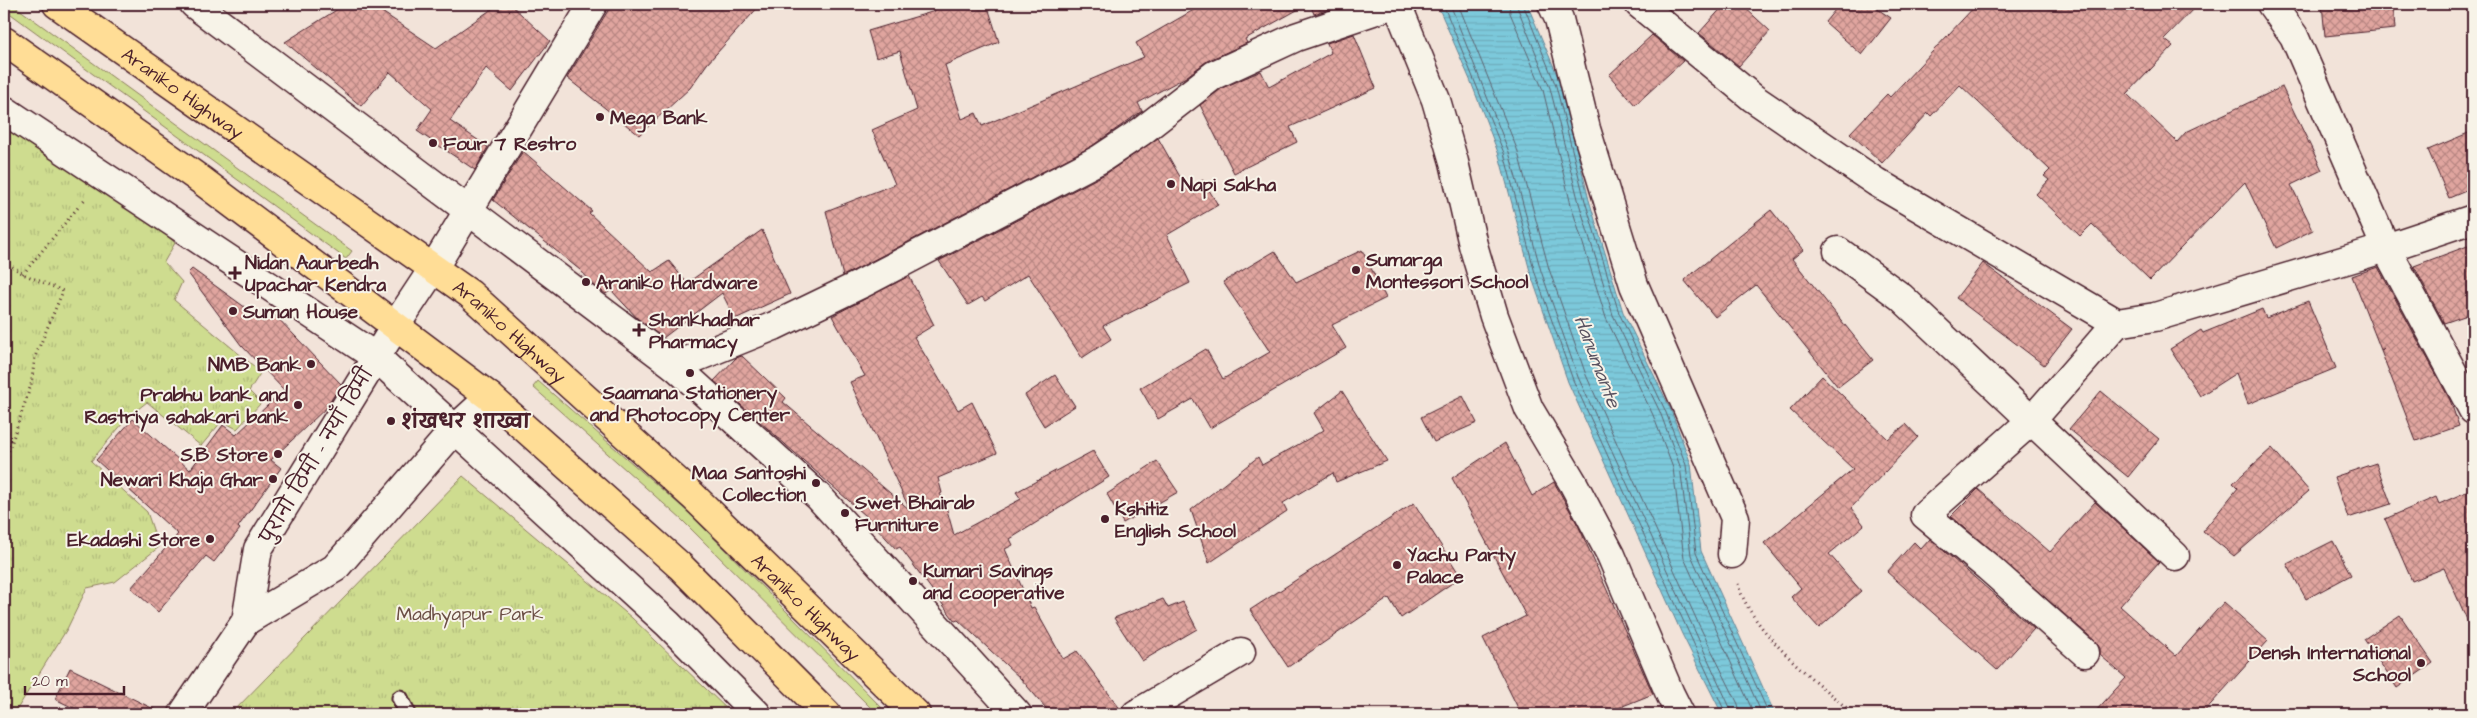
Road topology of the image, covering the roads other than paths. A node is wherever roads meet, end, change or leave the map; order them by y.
1 (57, 4) edge
2 (194, 4) edge
3 (594, 4) edge
4 (1396, 4) edge
5 (1552, 4) edge
6 (1639, 4) edge
7 (2271, 4) edge
8 (4, 41) edge
9 (4, 110) edge
10 (468, 211) junction
11 (2473, 219) edge
12 (2386, 248) junction
13 (1838, 251) dead end
14 (433, 269) junction
15 (2117, 322) junction
16 (396, 325) junction
17 (376, 357) junction
18 (675, 366) junction
19 (490, 397) junction
20 (2473, 410) edge
21 (2031, 422) junction
22 (455, 428) junction
23 (1732, 554) road end
24 (2176, 556) dead end
25 (246, 621) junction
26 (1241, 652) dead end
27 (2085, 653) dead end
28 (400, 698) dead end
29 (183, 714) edge
30 (408, 714) edge
31 (757, 714) edge
32 (827, 714) edge
33 (916, 714) edge
34 (1017, 714) edge
35 (1136, 714) edge
36 (1680, 714) edge

1 - 14 highway, Araniko Highway
2 - 10 street
3 - 10 street, पुरानो ठिमी - नयाँ ठिमी
4 - 18 street
4 - 36 street
5 - 23 street
6 - 15 street
7 - 12 street
8 - 16 highway
9 - 17 street
10 - 14 street, पुरानो ठिमी - नयाँ ठिमी
10 - 18 street
11 - 12 street
12 - 15 street
12 - 20 street
13 - 21 street
14 - 16 street, पुरानो ठिमी - नयाँ ठिमी
14 - 33 highway, Araniko Highway
15 - 21 street
16 - 17 street, पुरानो ठिमी - नयाँ ठिमी
16 - 19 highway
17 - 22 street
17 - 25 street, पुरानो ठिमी - नयाँ ठिमी
18 - 34 street
19 - 22 street, पुरानो ठिमी - नयाँ ठिमी
19 - 32 highway
21 - 24 street
21 - 27 street
22 - 25 street, पुरानो ठिमी - नयाँ ठिमी
22 - 31 street
25 - 29 street, पुरानो ठिमी - नयाँ ठिमी
26 - 35 street
28 - 30 lane

